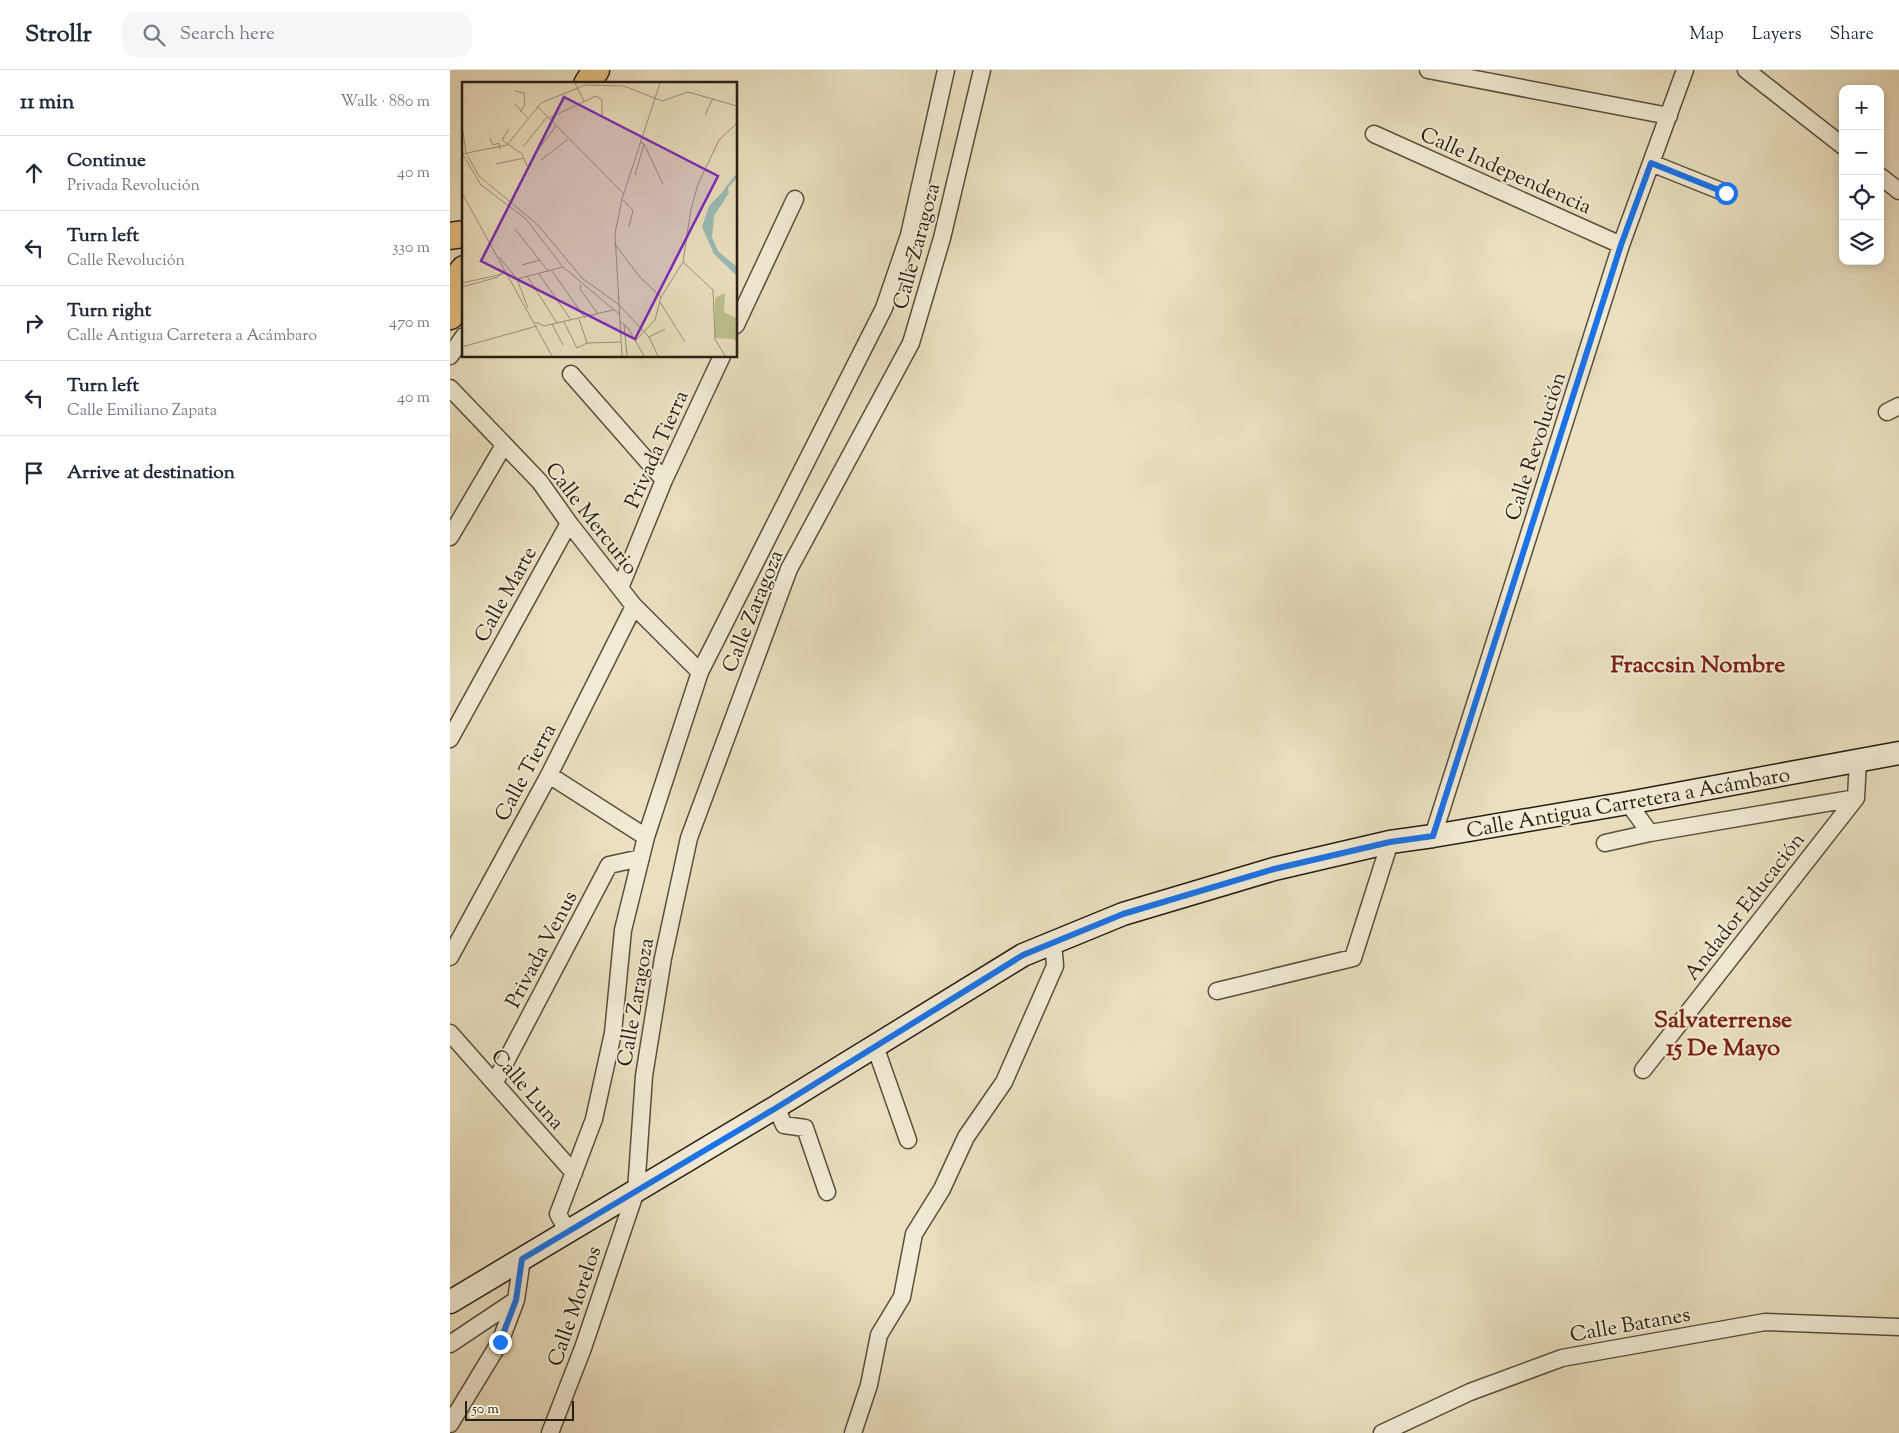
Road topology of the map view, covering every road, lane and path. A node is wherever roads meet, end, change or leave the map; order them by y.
1 (596, 70) edge
2 (615, 70) edge
3 (946, 70) edge
4 (982, 70) edge
5 (1428, 70) edge
6 (1685, 70) edge
7 (1746, 70) edge
8 (588, 82) edge
9 (607, 82) edge
10 (1669, 116) junction
11 (1374, 134) dead end
12 (1839, 143) edge
13 (1651, 163) junction
14 (1884, 179) edge
15 (1899, 190) edge
16 (1726, 193) dead end
17 (795, 199) dead end
18 (1621, 245) junction
19 (462, 272) edge
20 (450, 288) edge
21 (462, 299) edge
22 (450, 316) edge
23 (738, 321) edge
24 (462, 339) edge
25 (450, 356) edge
26 (721, 358) edge
27 (571, 374) dead end
28 (450, 389) edge
29 (504, 445) junction
30 (664, 480) junction
31 (569, 523) junction
32 (450, 537) edge
33 (620, 588) junction
34 (634, 606) junction
35 (700, 672) junction
36 (450, 739) edge
37 (1899, 753) edge
38 (1858, 760) junction
39 (549, 775) junction
40 (1856, 798) junction
41 (1628, 803) junction
42 (1650, 833) junction
43 (1433, 836) junction
44 (646, 837) junction
45 (1390, 842) junction
46 (1605, 843) dead end
47 (641, 858) junction
48 (1053, 942) junction
49 (450, 957) edge
50 (1217, 991) dead end
51 (450, 1033) edge
52 (876, 1046) junction
53 (1643, 1070) dead end
54 (495, 1082) junction
55 (776, 1108) junction
56 (908, 1140) dead end
57 (574, 1174) junction
58 (636, 1191) junction
59 (827, 1192) dead end
60 (568, 1232) junction
61 (522, 1259) junction
62 (516, 1300) junction
63 (450, 1302) edge
64 (1899, 1327) edge
65 (450, 1344) edge
66 (450, 1424) edge
67 (550, 1433) edge
68 (853, 1433) edge
69 (1382, 1433) edge

1 - 8 main road
2 - 9 main road
3 - 35 street
4 - 58 street, Calle Zaragoza
5 - 10 street
6 - 10 street, Calle Revolución
7 - 12 street
10 - 13 street, Calle Revolución
11 - 18 street, Calle Independencia
13 - 16 street
13 - 18 street, Calle Revolución
14 - 15 street
17 - 23 street
18 - 43 street, Calle Revolución
19 - 20 main road
21 - 22 main road
24 - 25 street
26 - 30 street, Privada Tierra
27 - 30 street
28 - 29 street, Calle Mercurio
29 - 31 street, Calle Mercurio
29 - 32 street
30 - 33 street, Privada Tierra
31 - 33 street, Calle Mercurio
31 - 36 street, Calle Marte
33 - 34 street, Calle Mercurio
34 - 35 street, Calle Mercurio
34 - 39 street, Calle Tierra
35 - 44 street
37 - 38 main road, Calle Antigua Carretera a Acámbaro
38 - 40 street
38 - 41 main road, Calle Antigua Carretera a Acámbaro
39 - 44 street
39 - 49 street, Calle Tierra
40 - 42 street
40 - 53 street, Andador Educación
41 - 42 street
41 - 43 main road, Calle Antigua Carretera a Acámbaro
42 - 46 street
43 - 45 main road, Calle Antigua Carretera a Acámbaro
44 - 47 street
45 - 48 main road, Calle Antigua Carretera a Acámbaro
45 - 50 street
47 - 54 street, Privada Venus
47 - 57 street
48 - 52 main road, Calle Antigua Carretera a Acámbaro
48 - 68 street
51 - 54 street, Calle Luna
52 - 55 main road, Calle Antigua Carretera a Acámbaro
52 - 56 street
54 - 57 street, Calle Luna
55 - 58 main road, Calle Antigua Carretera a Acámbaro
55 - 59 street
57 - 60 street
58 - 60 main road, Calle Antigua Carretera a Acámbaro
58 - 67 street, Calle Morelos
60 - 61 main road, Calle Antigua Carretera a Acámbaro
61 - 62 street
61 - 63 main road, Calle Antigua Carretera a Acámbaro
62 - 65 street
62 - 66 street
64 - 69 street, Calle Batanes

